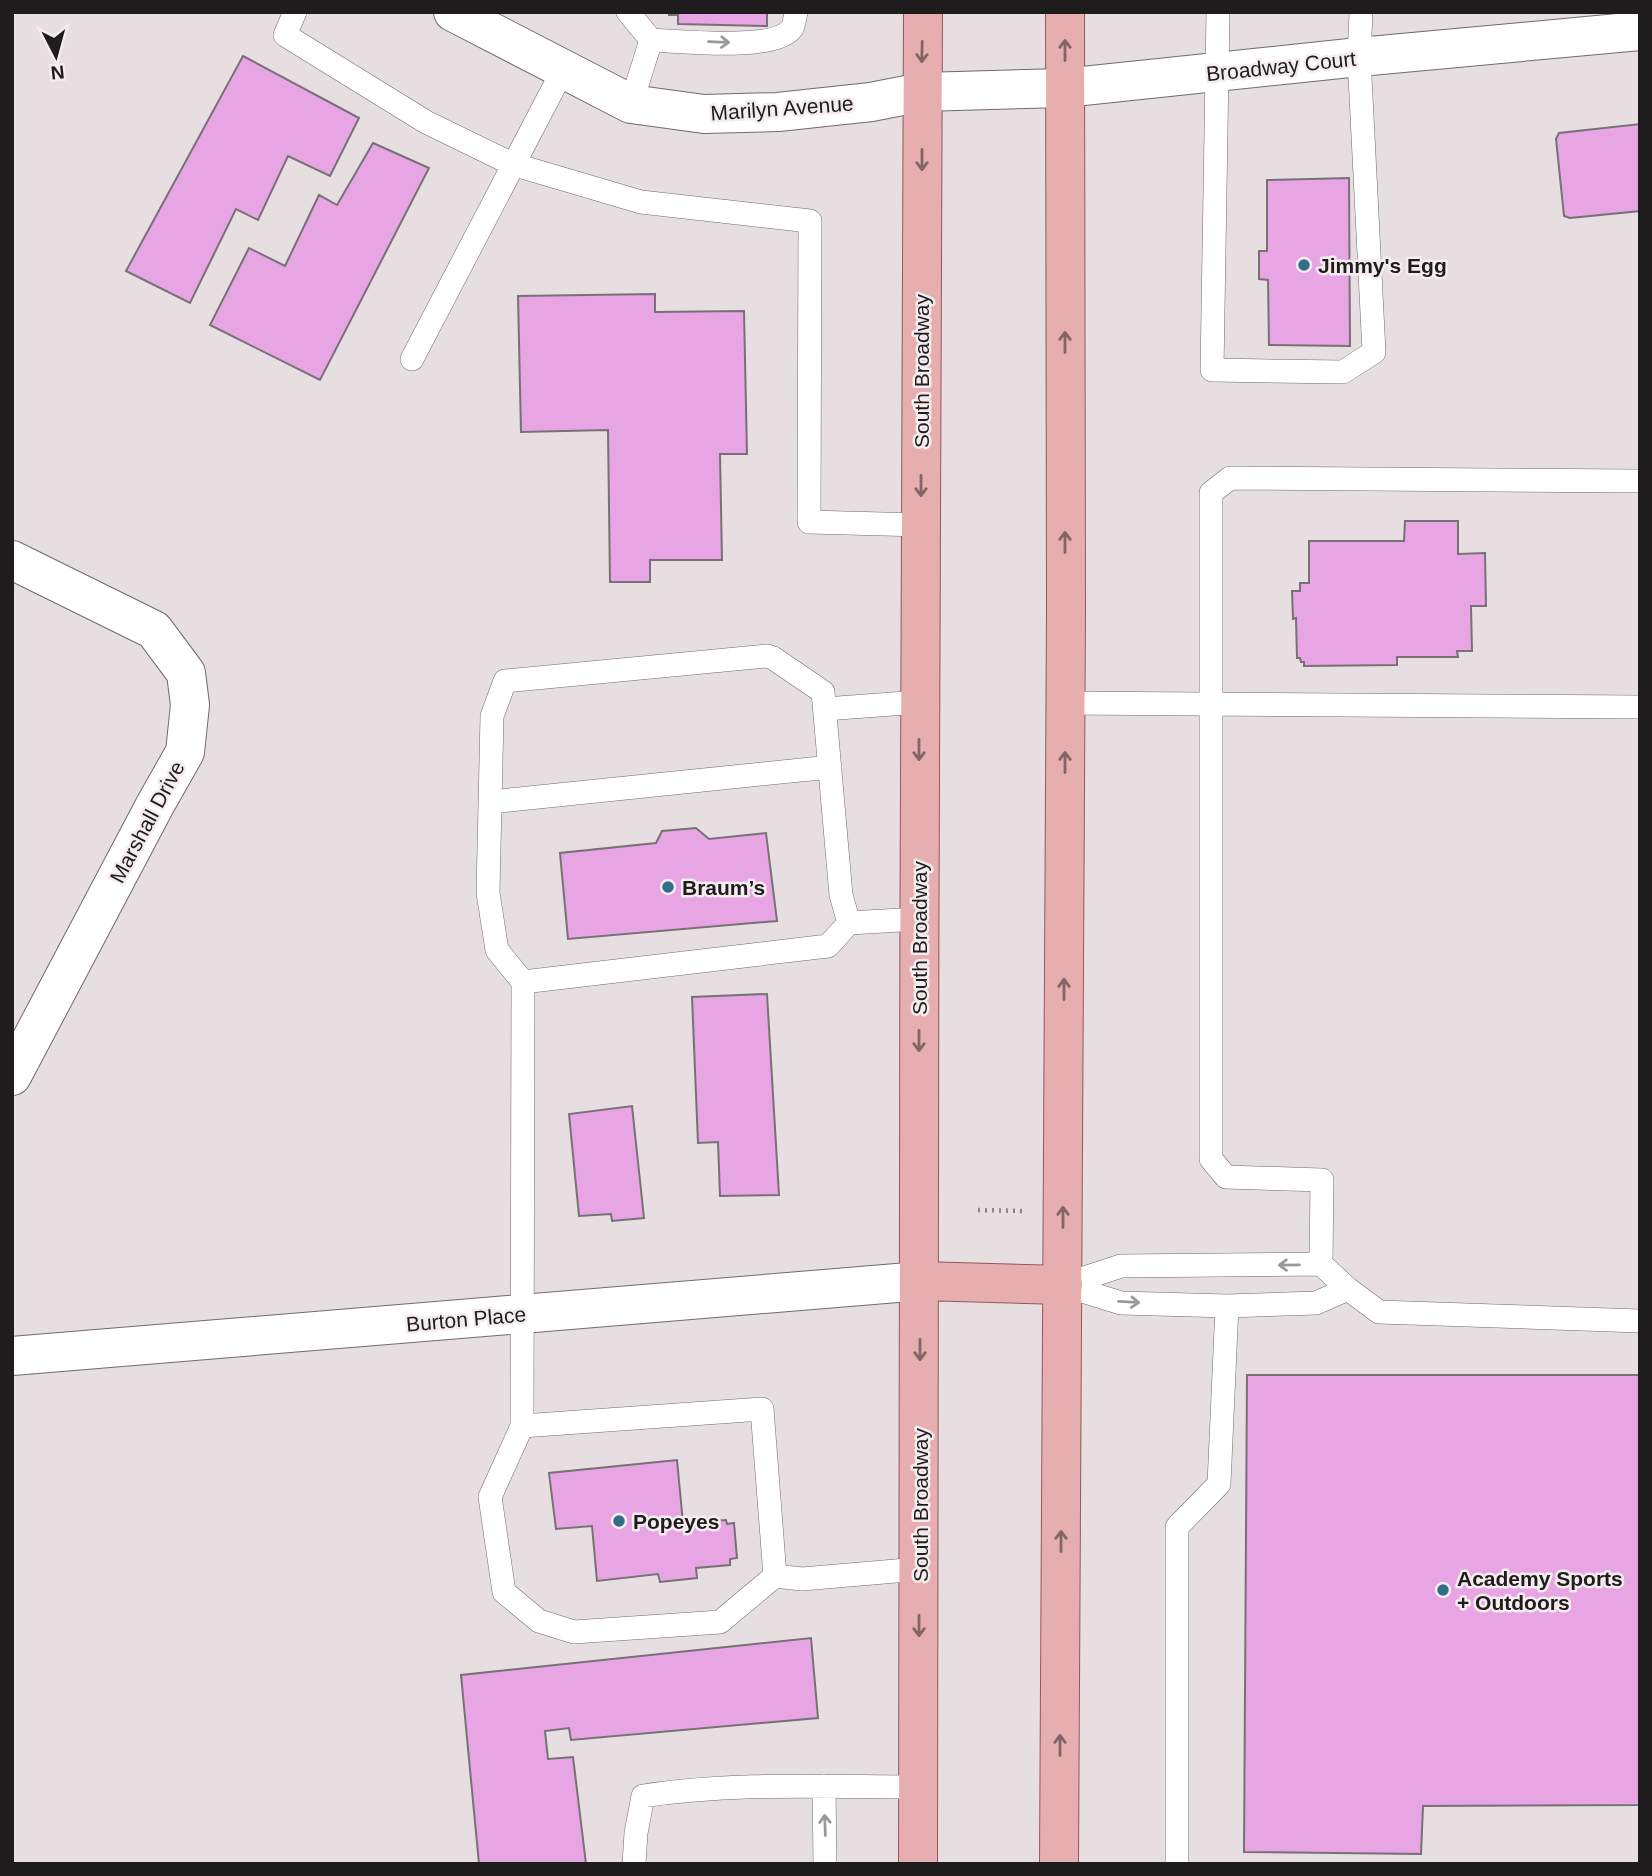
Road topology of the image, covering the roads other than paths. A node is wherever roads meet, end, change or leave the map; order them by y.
1 (295, 12) edge
2 (453, 12) edge
3 (628, 12) edge
4 (796, 12) edge
5 (923, 12) edge
6 (1065, 12) edge
7 (1218, 12) edge
8 (1361, 12) edge
9 (1605, 24) edge
10 (1640, 32) edge
11 (651, 40) junction
12 (1359, 57) junction
13 (564, 70) junction
14 (1216, 72) junction
15 (1064, 89) junction
16 (922, 92) junction
17 (631, 104) junction
18 (512, 164) junction
19 (412, 359) dead end
20 (1640, 481) edge
21 (920, 525) junction
22 (12, 559) edge
23 (919, 702) junction
24 (1065, 704) junction
25 (1211, 705) junction
26 (1640, 707) edge
27 (825, 709) junction
28 (830, 767) junction
29 (490, 802) junction
30 (918, 919) junction
31 (849, 923) junction
32 (523, 982) junction
33 (12, 1076) edge
34 (1321, 1264) junction
35 (920, 1281) junction
36 (1063, 1285) junction
37 (1348, 1289) junction
38 (1227, 1306) junction
39 (521, 1315) junction
40 (1640, 1321) edge
41 (12, 1356) edge
42 (522, 1426) junction
43 (919, 1569) junction
44 (775, 1576) junction
45 (824, 1786) junction
46 (919, 1787) junction
47 (634, 1864) edge
48 (825, 1864) edge
49 (918, 1864) edge
50 (1059, 1864) edge
51 (1177, 1864) edge

1 - 18 lane
2 - 13 street, Marilyn Avenue
3 - 11 lane
11 -> 4 lane
5 -> 16 main road, South Broadway
15 -> 6 main road
7 - 14 lane
8 - 12 lane
9 - 10 street, Broadway Court
9 - 12 street, Broadway Court
11 - 17 lane
12 - 14 street, Broadway Court
12 - 14 lane
13 - 17 street, Marilyn Avenue
13 - 18 lane
14 - 15 street, Broadway Court
15 - 16 street, Broadway Court
24 -> 15 main road
16 - 17 street, Marilyn Avenue
16 -> 21 main road, South Broadway
18 - 19 lane
18 - 21 lane
20 - 25 lane
21 - 23 main road, South Broadway
22 - 33 street, Marshall Drive
23 - 27 lane
23 -> 30 main road, South Broadway
24 - 25 lane
36 -> 24 main road
25 - 26 lane
25 - 34 lane
27 - 28 lane
27 - 29 lane
28 - 29 lane
28 - 31 lane
29 - 32 lane
30 - 31 lane
30 -> 35 main road, South Broadway
31 - 32 lane
32 - 39 lane
34 -> 36 lane
34 - 37 lane
35 - 36 main road
35 - 39 street, Burton Place
35 -> 43 main road, South Broadway
36 -> 38 lane
50 -> 36 main road
37 - 38 lane
37 - 40 lane
38 - 51 lane
39 - 41 street, Burton Place
39 - 42 lane
42 - 44 lane
42 - 44 lane
43 - 44 lane
43 -> 46 main road, South Broadway
45 - 46 lane
45 - 47 lane
48 -> 45 lane
46 - 49 main road, South Broadway

